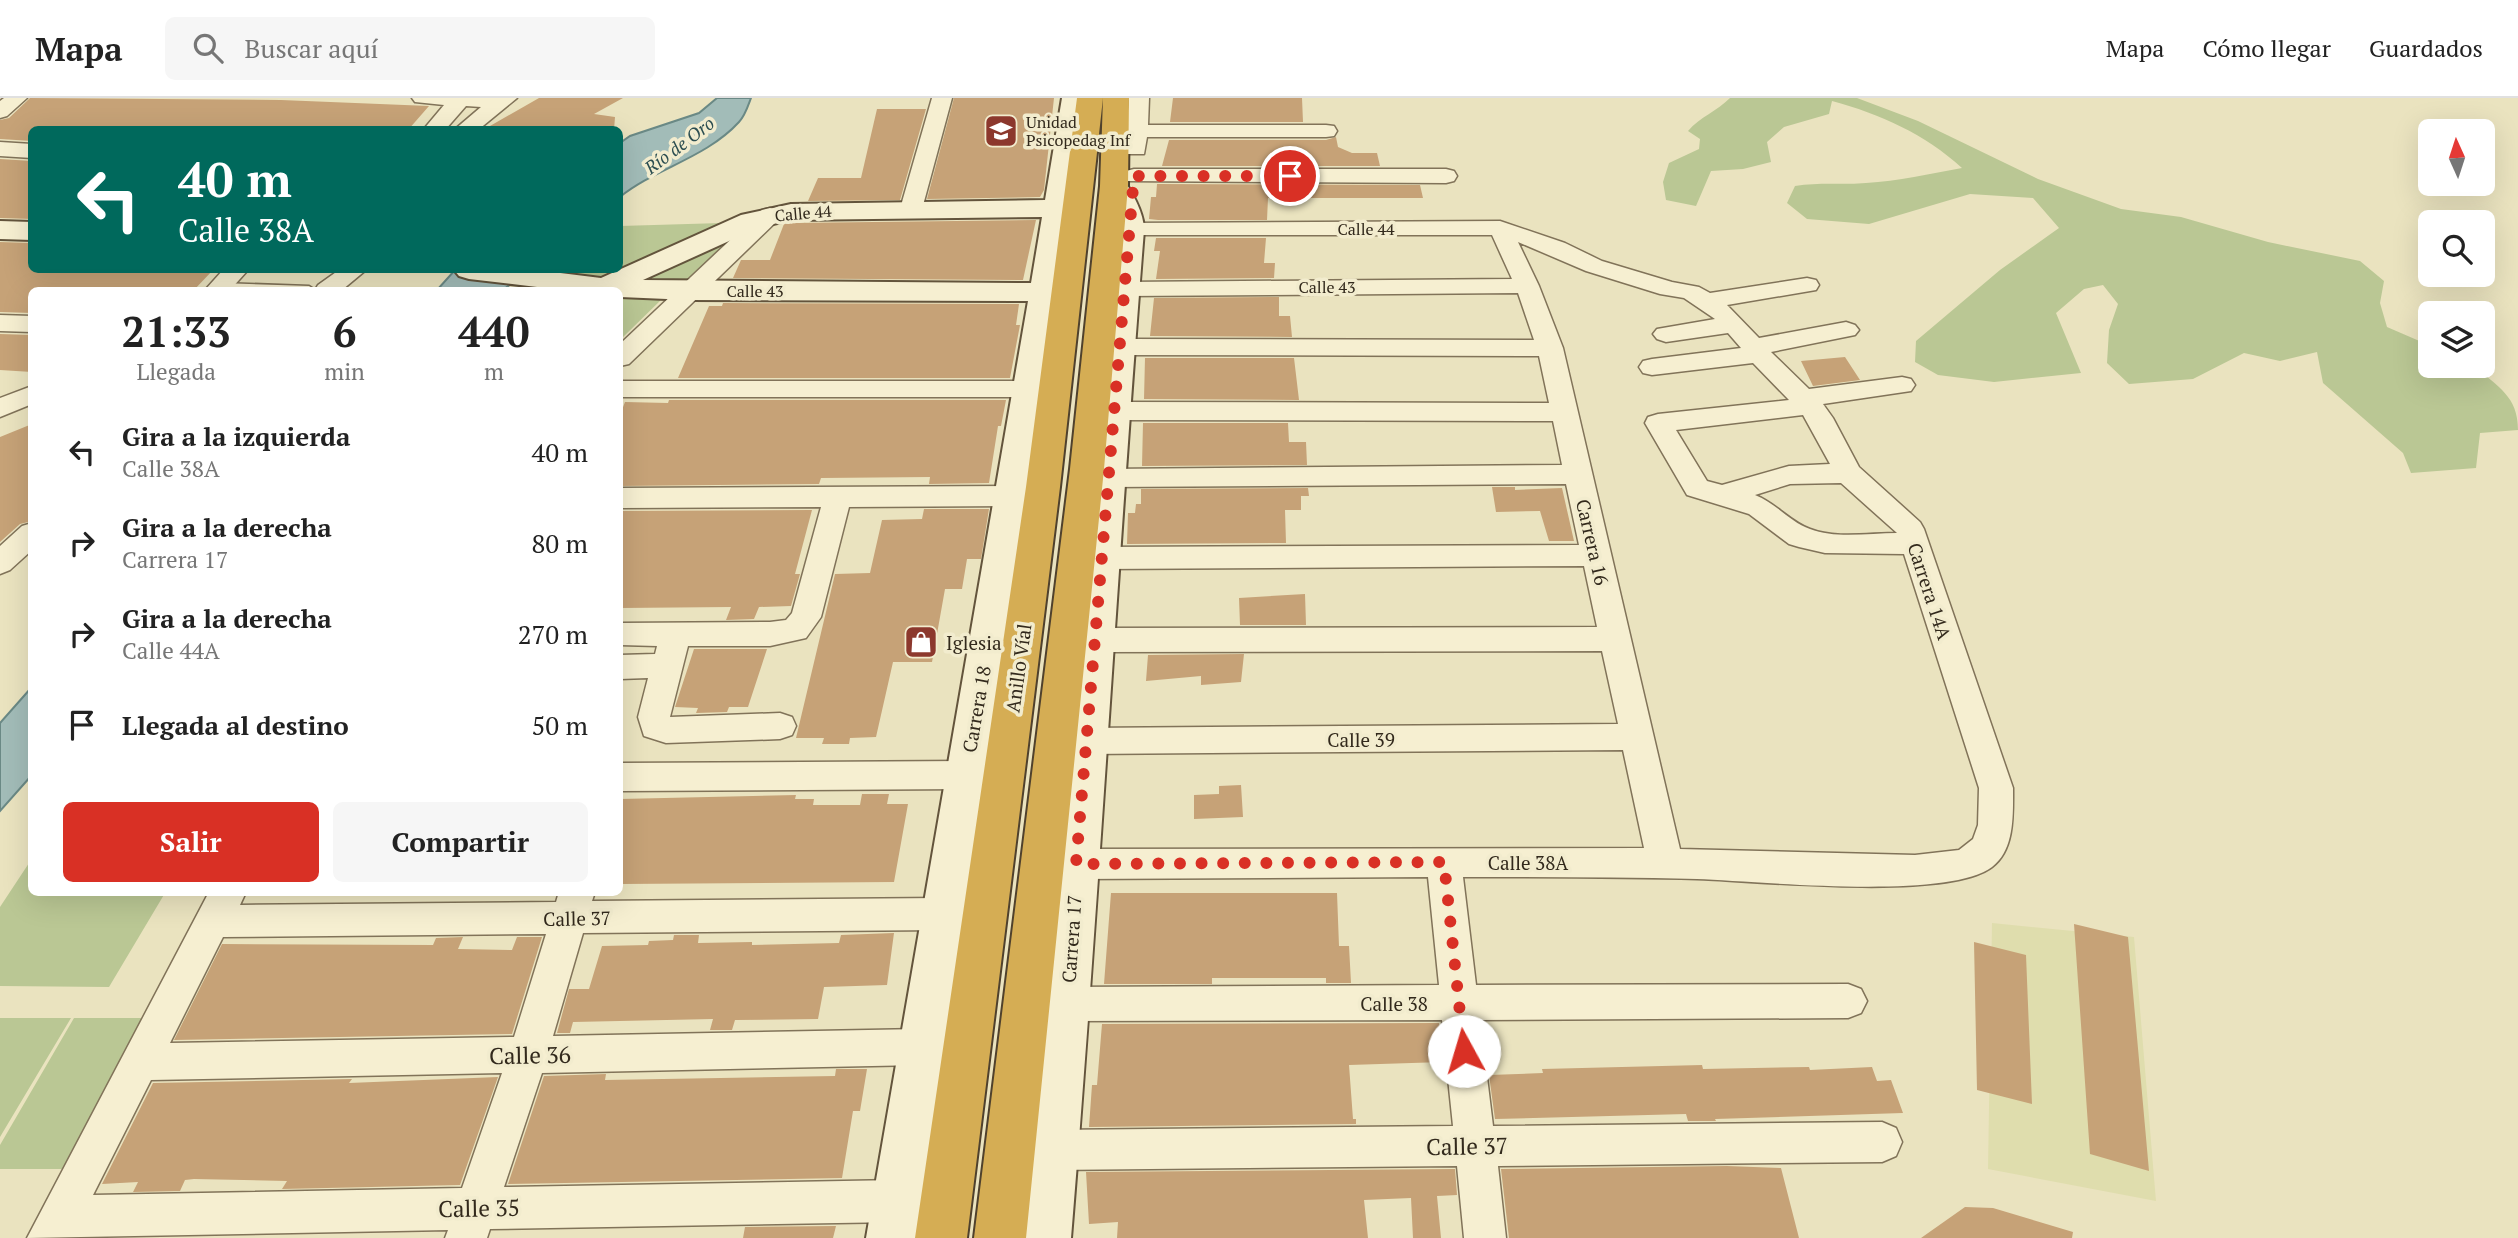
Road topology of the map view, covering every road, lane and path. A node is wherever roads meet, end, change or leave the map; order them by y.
1 (17, 98) edge
2 (422, 98) edge
3 (942, 98) edge
4 (1075, 98) edge
5 (1090, 98) edge
6 (1116, 98) edge
7 (1139, 98) edge
8 (461, 100) junction
9 (504, 100) edge
10 (0, 112) edge
11 (437, 126) edge
12 (469, 126) edge
13 (1137, 131) junction
14 (1326, 131) dead end
15 (0, 149) edge
16 (28, 151) edge
17 (1446, 176) dead end
18 (1124, 181) junction
19 (1058, 208) junction
20 (911, 209) junction
21 (770, 215) junction
22 (1130, 225) junction
23 (1500, 228) junction
24 (0, 230) edge
25 (28, 231) edge
26 (1594, 266) joint
27 (350, 273) edge
28 (491, 273) edge
29 (225, 282) edge
30 (1807, 285) dead end
31 (605, 286) junction
32 (1527, 286) junction
33 (278, 287) edge
34 (331, 287) edge
35 (622, 287) edge
36 (623, 287) edge
37 (1126, 289) junction
38 (690, 291) junction
39 (1043, 292) junction
40 (1706, 301) junction
41 (0, 323) edge
42 (28, 324) edge
43 (1734, 326) junction
44 (1846, 330) dead end
45 (1666, 334) dead end
46 (1120, 347) junction
47 (1550, 348) junction
48 (1756, 350) junction
49 (623, 355) edge
50 (1652, 367) dead end
51 (1902, 385) dead end
52 (623, 389) edge
53 (1028, 389) junction
54 (28, 396) edge
55 (1806, 402) junction
56 (0, 408) edge
57 (1114, 411) junction
58 (1565, 412) junction
59 (1848, 472) junction
60 (1578, 474) junction
61 (1108, 478) junction
62 (1721, 495) junction
63 (838, 496) junction
64 (1012, 496) junction
65 (623, 498) edge
66 (28, 537) edge
67 (1916, 544) junction
68 (1596, 555) junction
69 (1100, 558) junction
70 (0, 563) edge
71 (623, 634) edge
72 (676, 634) junction
73 (1615, 639) junction
74 (1094, 640) junction
75 (667, 666) junction
76 (623, 667) edge
77 (780, 726) dead end
78 (1637, 737) junction
79 (1085, 741) junction
80 (965, 775) junction
81 (623, 777) edge
82 (1978, 857) joint
83 (1444, 862) junction
84 (1665, 862) junction
85 (1076, 864) junction
86 (572, 905) edge
87 (221, 907) edge
88 (941, 914) junction
89 (1847, 1001) dead end
90 (1459, 1003) junction
91 (1067, 1004) junction
92 (921, 1047) junction
93 (528, 1055) junction
94 (139, 1062) junction
95 (1882, 1142) dead end
96 (1474, 1146) junction
97 (1053, 1150) junction
98 (895, 1220) edge
99 (472, 1223) edge
100 (54, 1227) edge
101 (941, 1238) edge
102 (1000, 1238) edge
103 (1045, 1238) edge
104 (1485, 1238) edge

1 - 10 street
2 - 8 street
3 - 20 street
4 - 19 street, Carrera 18
5 - 101 highway, Anillo Víal
6 - 18 highway
7 - 13 street, Carrera 17
8 - 9 street
8 - 11 street
9 - 12 street
13 - 14 street
13 - 18 street, Carrera 17
15 - 16 street
17 - 18 street
18 - 22 street, Carrera 17
18 - 102 highway
19 - 20 street, Calle 44
19 - 39 street, Carrera 18
20 - 21 street, Calle 44
21 - 31 street, Calle 44
21 - 38 street
22 - 23 street, Calle 44
22 - 37 street, Carrera 17
23 - 26 street, Calle 44
23 - 32 street, Carrera 16
24 - 25 street
26 - 40 street, Carrera 14A
27 - 34 street
28 - 31 street, Calle 43
29 - 33 lane
30 - 40 street
31 - 35 street, Calle 43
32 - 37 street, Calle 43
32 - 47 street, Carrera 16
36 - 38 street, Calle 43
37 - 46 street, Carrera 17
38 - 39 street, Calle 43
38 - 49 street
39 - 53 street, Carrera 18
40 - 43 street, Carrera 14A
41 - 42 street
43 - 45 street
43 - 48 street, Carrera 14A
44 - 48 street
46 - 47 street
46 - 57 street, Carrera 17
47 - 58 street, Carrera 16
48 - 50 street
48 - 55 street, Carrera 14A
51 - 55 street
52 - 53 street
53 - 64 street, Carrera 18
54 - 56 street
55 - 59 street, Carrera 14A
55 - 62 street
57 - 58 street
57 - 61 street, Carrera 17
58 - 60 street, Carrera 16
59 - 62 street
59 - 67 street, Carrera 14A
60 - 61 street
60 - 68 street, Carrera 16
61 - 69 street, Carrera 17
62 - 67 street
63 - 64 street
63 - 65 street
63 - 72 street
64 - 80 street, Carrera 18
66 - 70 street
67 - 82 street, Carrera 14A
68 - 69 street
68 - 73 street, Carrera 16
69 - 74 street, Carrera 17
71 - 72 street
72 - 75 street
73 - 74 street
73 - 78 street, Carrera 16
74 - 79 street, Carrera 17
75 - 76 street
75 - 77 street
78 - 79 street, Calle 39
78 - 84 street, Carrera 16
79 - 85 street, Carrera 17
80 - 81 street
80 - 88 street, Carrera 18
82 - 84 street, Calle 38A
83 - 84 street, Calle 38A
83 - 85 street, Calle 38A
83 - 90 street
85 - 91 street, Carrera 17
86 - 87 street, Calle 37
86 - 88 street, Calle 37
86 - 93 street
87 - 94 street
88 - 92 street, Carrera 18
89 - 90 street, Calle 38
90 - 91 street, Calle 38
90 - 96 street
91 - 97 street, Carrera 17
92 - 93 street, Calle 36
92 - 98 street, Carrera 18
93 - 94 street, Calle 36
93 - 99 street
94 - 100 street
95 - 96 street, Calle 37
96 - 97 street, Calle 37
96 - 104 street
97 - 103 street, Carrera 17
98 - 99 street, Calle 35
99 - 100 street, Calle 35

